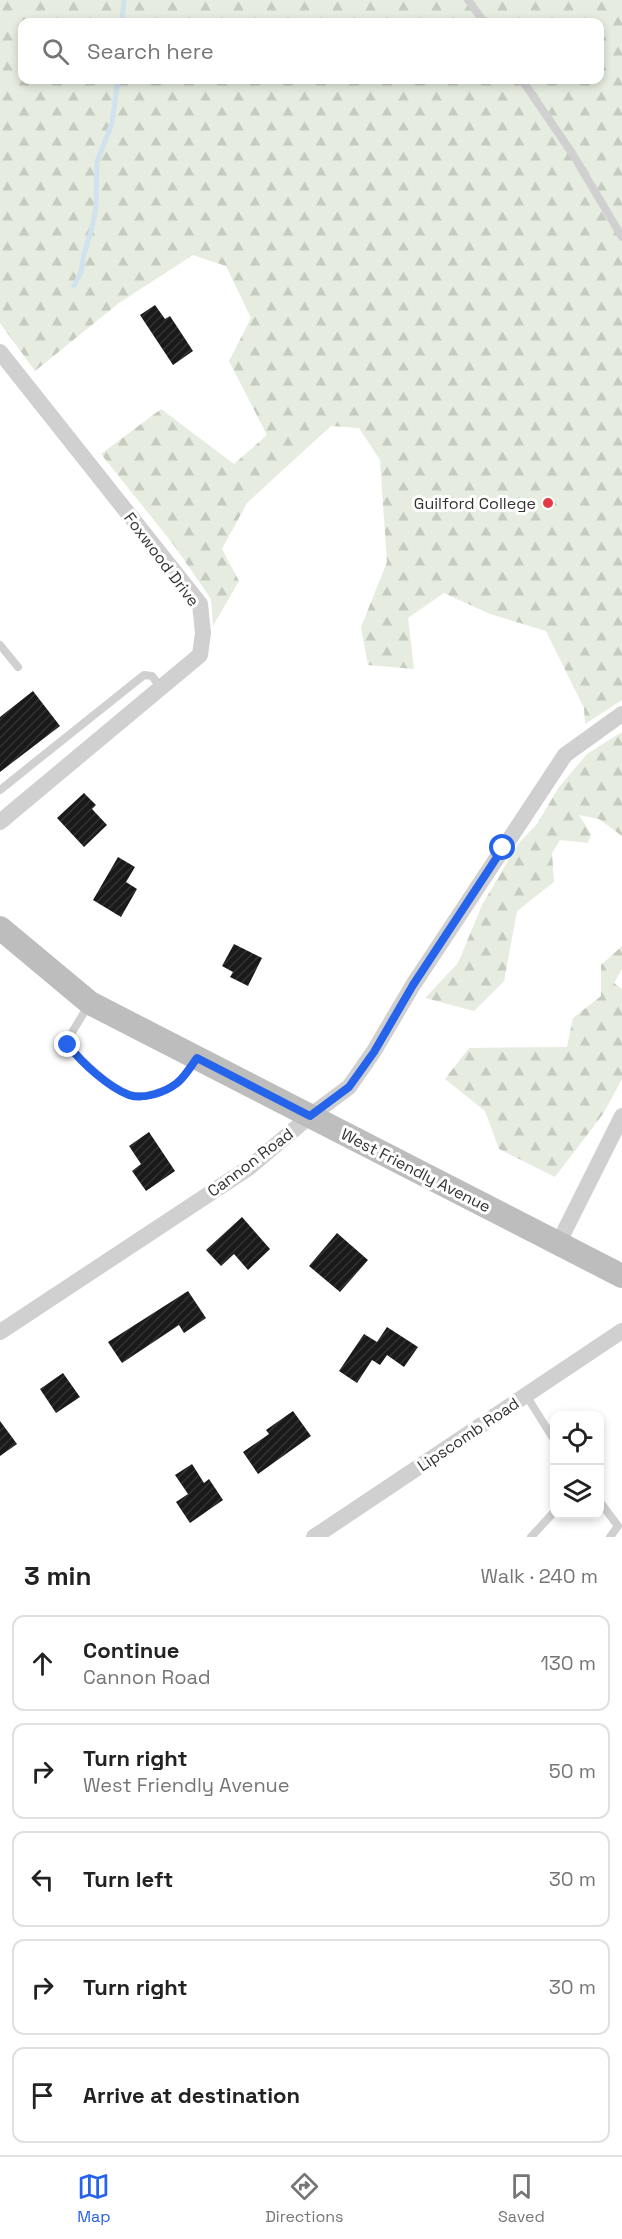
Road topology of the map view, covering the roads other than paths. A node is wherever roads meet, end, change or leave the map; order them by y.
1 (468, 0) edge
2 (481, 18) edge
3 (525, 84) edge
4 (622, 237) edge
5 (0, 352) edge
6 (0, 645) edge
7 (18, 667) dead end
8 (161, 688) junction
9 (622, 714) edge
10 (0, 790) edge
11 (0, 822) edge
12 (0, 928) edge
13 (90, 1003) junction
14 (197, 1058) junction
15 (310, 1116) junction
16 (622, 1116) edge
17 (558, 1244) junction
18 (622, 1276) edge
19 (622, 1331) edge
20 (0, 1332) edge
21 (526, 1395) junction
22 (550, 1432) edge
23 (604, 1507) edge
24 (550, 1517) edge
25 (314, 1537) edge
26 (531, 1537) edge
27 (610, 1537) edge

1 - 2 lane
3 - 4 lane
5 - 8 street, Foxwood Drive
6 - 7 lane
8 - 10 lane
8 - 11 street, Foxwood Drive
9 - 15 street, Cannon Road
12 - 13 main road, West Friendly Avenue
13 - 14 main road, West Friendly Avenue
13 - 14 lane
14 - 15 main road, West Friendly Avenue
15 - 17 main road, West Friendly Avenue
15 - 20 street, Cannon Road
16 - 17 street
17 - 18 main road, West Friendly Avenue
19 - 21 street, Lipscomb Road
21 - 22 lane
21 - 25 street, Lipscomb Road
23 - 27 lane
24 - 26 lane

